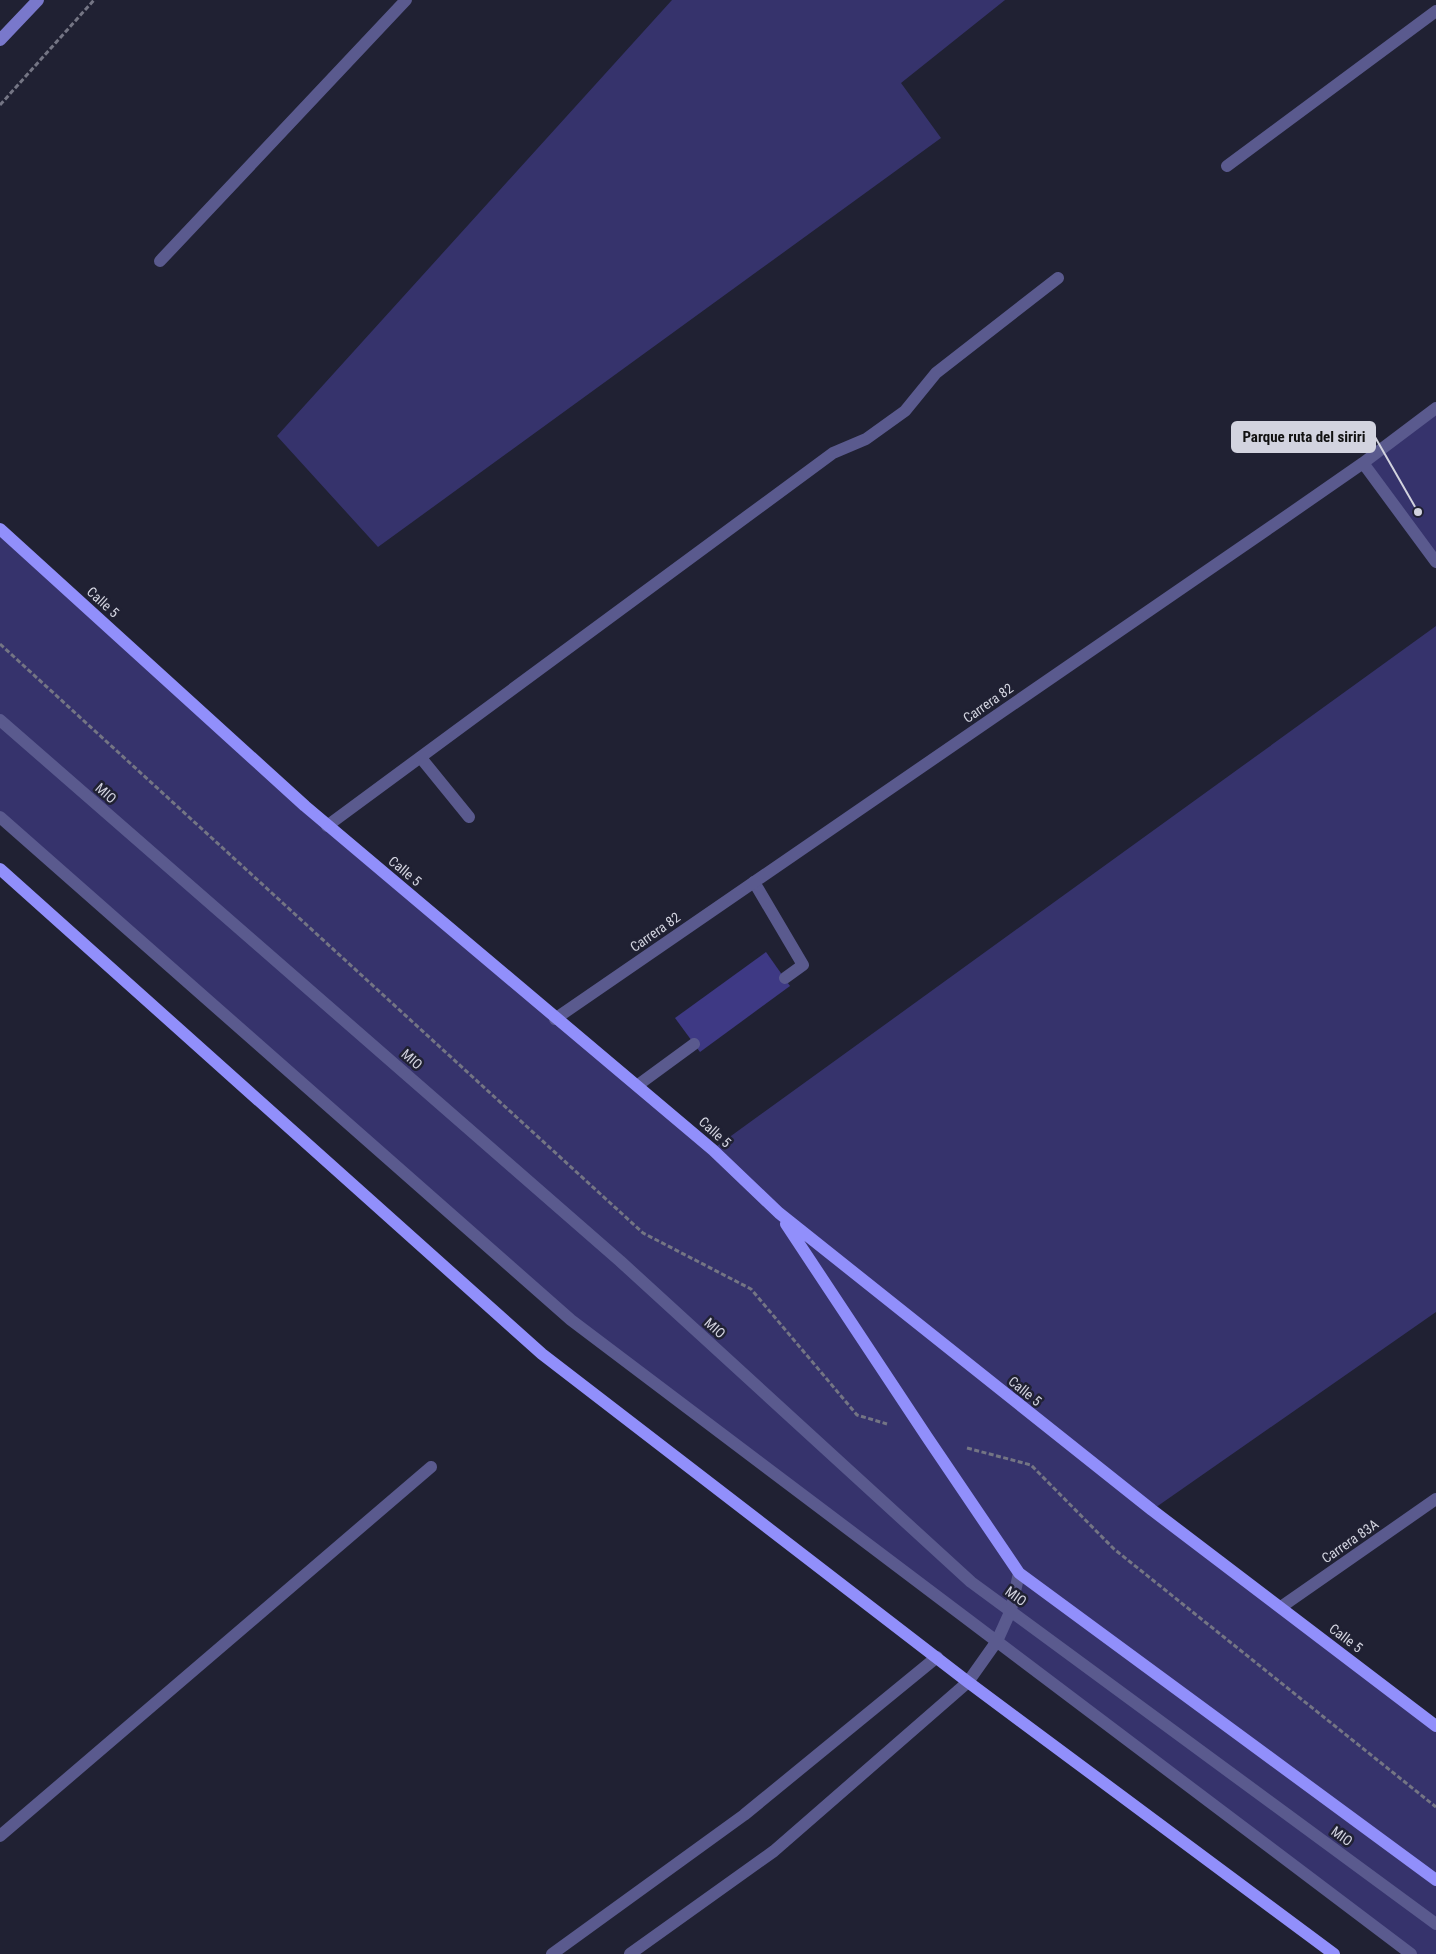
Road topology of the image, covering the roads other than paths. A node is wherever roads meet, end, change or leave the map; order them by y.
1 (38, 0) edge
2 (406, 0) edge
3 (1436, 11) edge
4 (0, 40) edge
5 (1226, 166) dead end
6 (160, 261) dead end
7 (1058, 278) dead end
8 (1436, 408) edge
9 (1363, 463) junction
10 (0, 529) edge
11 (1436, 562) edge
12 (0, 720) edge
13 (421, 758) junction
14 (0, 817) edge
15 (469, 817) dead end
16 (327, 826) junction
17 (0, 868) edge
18 (754, 882) junction
19 (785, 978) dead end
20 (555, 1019) junction
21 (694, 1044) dead end
22 (638, 1085) junction
23 (779, 1213) junction
24 (432, 1467) dead end
25 (1436, 1499) edge
26 (1019, 1573) junction
27 (1281, 1607) junction
28 (1011, 1610) junction
29 (997, 1641) junction
30 (937, 1657) junction
31 (968, 1682) junction
32 (1436, 1726) edge
33 (0, 1836) edge
34 (1436, 1880) edge
35 (1436, 1924) edge
36 (552, 1954) edge
37 (630, 1954) edge
38 (1334, 1954) edge
39 (1411, 1954) edge

1 - 4 main road
2 - 6 street
3 - 5 street
7 - 13 street
8 - 9 street, Carrera 82
9 - 11 street
9 - 18 street, Carrera 82
10 - 16 main road, Calle 5
12 - 28 street, MIO
13 - 15 street
13 - 16 street
14 - 29 street
16 - 20 main road, Calle 5
17 - 30 main road
18 - 19 street
18 - 20 street, Carrera 82
20 - 22 main road, Calle 5
21 - 22 street
22 - 23 main road, Calle 5
23 - 26 main road
23 - 27 main road, Calle 5
24 - 33 street
25 - 27 street, Carrera 83A
26 - 28 street
26 - 34 main road
27 - 32 main road, Calle 5
28 - 29 street
28 - 35 street, MIO
29 - 31 street
29 - 39 street
30 - 31 main road
30 - 36 street
31 - 37 street
31 - 38 main road

